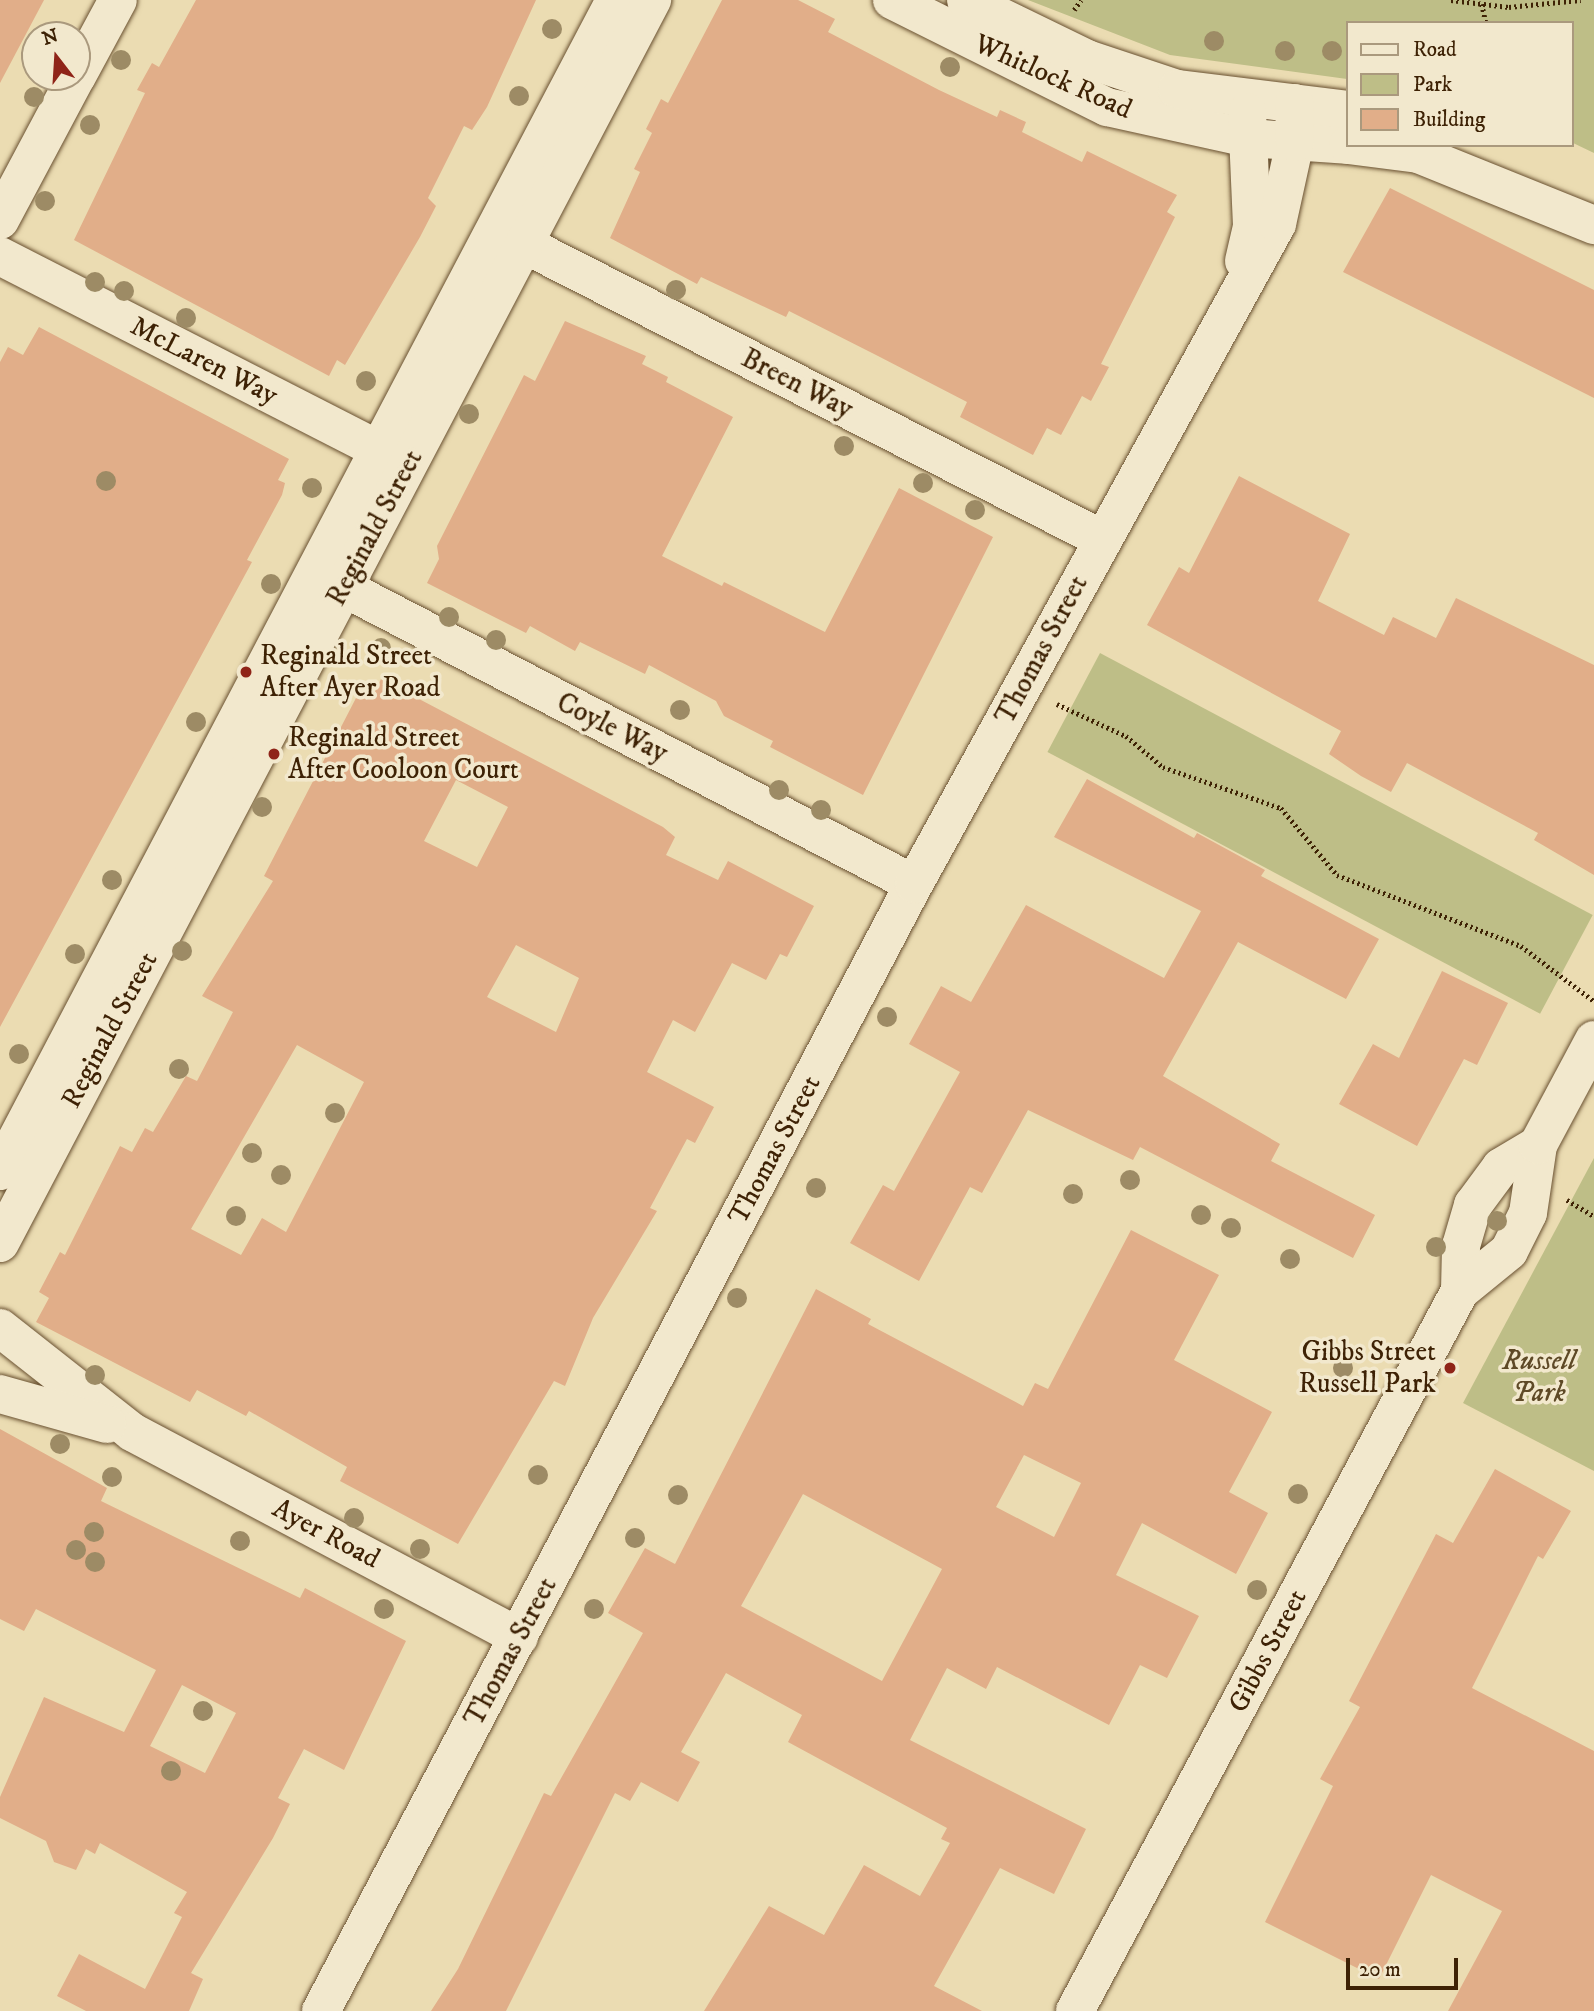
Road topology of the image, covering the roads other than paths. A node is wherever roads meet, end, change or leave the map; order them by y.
1 (118, 0) edge
2 (614, 0) edge
3 (652, 0) edge
4 (892, 0) edge
5 (966, 0) edge
6 (91, 50) edge
7 (69, 91) edge
8 (1246, 98) junction
9 (1294, 103) junction
10 (1346, 110) edge
11 (1248, 138) junction
12 (1295, 142) junction
13 (1346, 145) edge
14 (1364, 147) edge
15 (1475, 147) edge
16 (0, 220) edge
17 (1591, 223) edge
18 (507, 236) junction
19 (0, 256) edge
20 (1236, 293) junction
21 (393, 458) junction
22 (1102, 540) junction
23 (327, 579) junction
24 (914, 884) junction
25 (1594, 1040) edge
26 (1538, 1145) junction
27 (0, 1171) edge
28 (0, 1243) edge
29 (1460, 1291) junction
30 (0, 1328) edge
31 (0, 1394) edge
32 (132, 1432) junction
33 (519, 1637) junction
34 (321, 2011) edge
35 (1075, 2011) edge

1 - 6 street
2 - 18 street, Reginald Street
3 - 18 street, Reginald Street
4 - 11 street, Whitlock Road
5 - 8 street, Whitlock Road
7 - 16 street
8 - 9 street, Whitlock Road
8 - 11 street, Thomas Street
9 - 10 street, Whitlock Road
9 - 12 street, Thomas Street
11 - 12 street, Whitlock Road
11 - 20 street, Thomas Street
12 - 13 street, Whitlock Road
12 - 20 street, Thomas Street
14 - 17 street, Whitlock Road
15 - 17 street, Whitlock Road
18 - 21 street, Reginald Street
18 - 22 street, Breen Way
19 - 21 street, McLaren Way
20 - 22 street, Thomas Street
21 - 23 street, Reginald Street
22 - 24 street, Thomas Street
23 - 24 street, Coyle Way
23 - 27 street, Reginald Street
23 - 28 street, Reginald Street
24 - 33 street, Thomas Street
25 - 26 street, Gibbs Street
26 - 29 street, Gibbs Street
26 - 29 street, Gibbs Street
29 - 35 street, Gibbs Street
30 - 32 street, Ayer Road
31 - 32 street, Ayer Road
32 - 33 street, Ayer Road
33 - 34 street, Thomas Street

